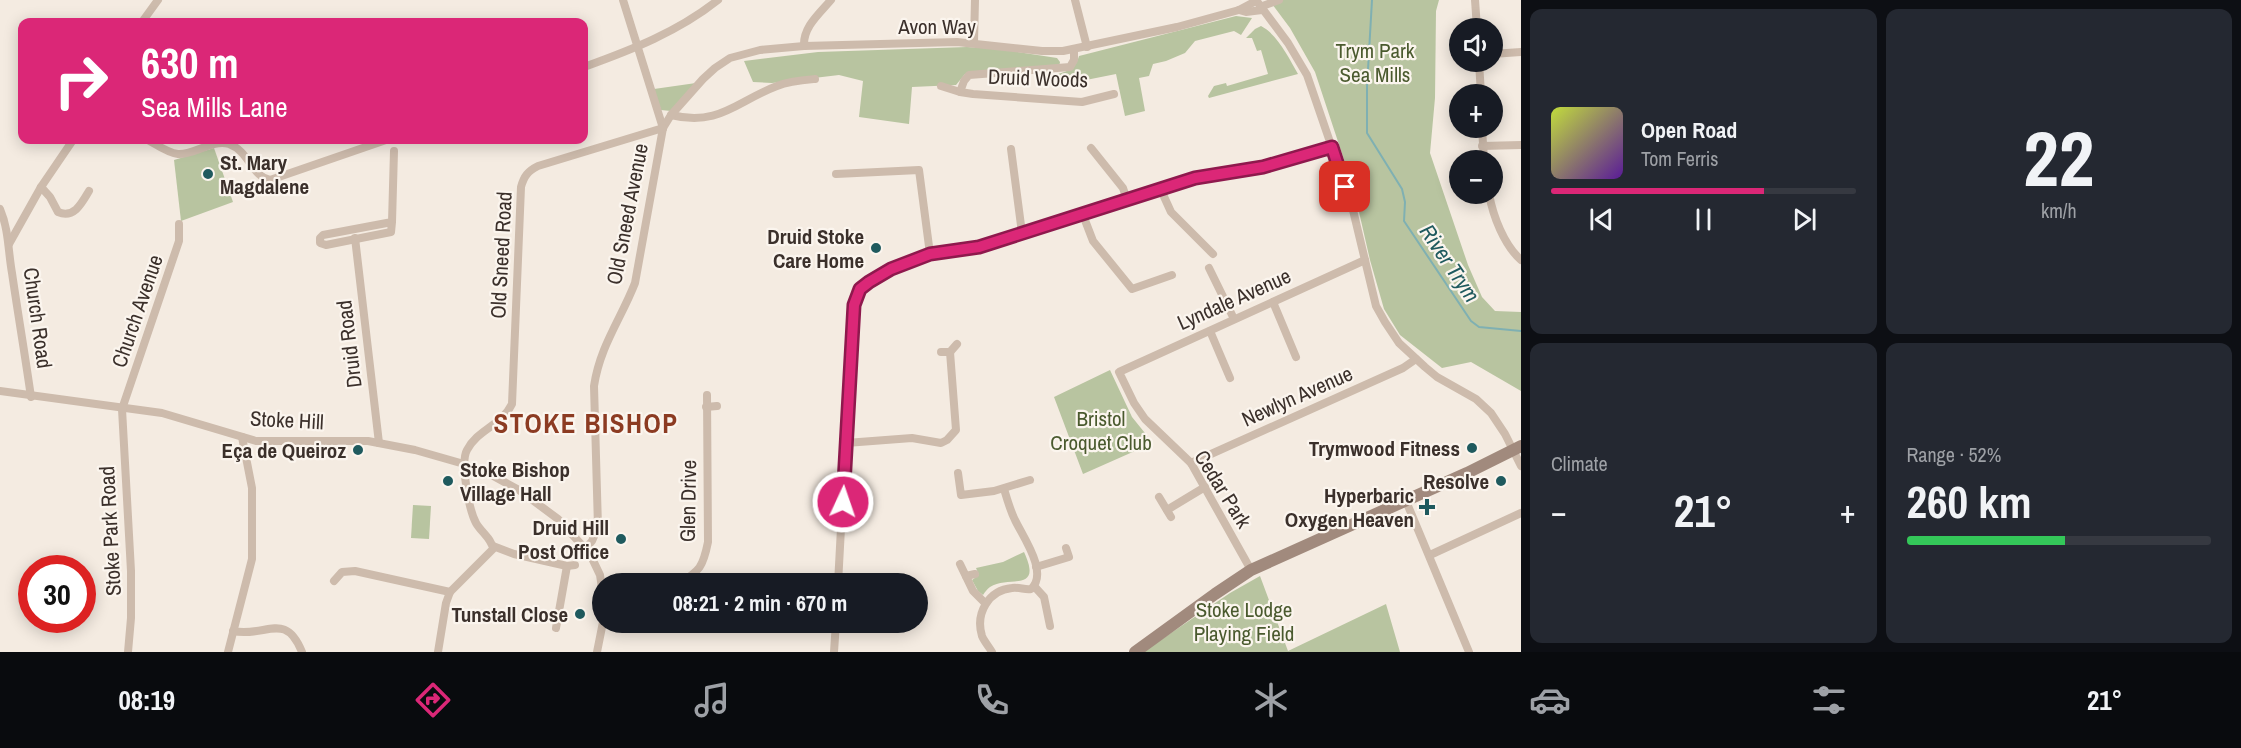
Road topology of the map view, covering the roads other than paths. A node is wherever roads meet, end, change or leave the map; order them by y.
1 (158, 0) edge
2 (623, 0) edge
3 (718, 0) edge
4 (831, 0) edge
5 (975, 0) edge
6 (1075, 0) edge
7 (1279, 0) edge
8 (1475, 0) edge
9 (1259, 4) edge
10 (150, 5) edge
11 (1476, 18) edge
12 (975, 42) junction
13 (804, 46) junction
14 (1087, 46) junction
15 (638, 47) junction
16 (1074, 50) junction
17 (1521, 52) edge
18 (1503, 53) edge
19 (588, 66) edge
20 (815, 79) dead end
21 (941, 86) dead end
22 (960, 92) junction
23 (1114, 94) dead end
24 (671, 115) junction
25 (663, 128) junction
26 (1482, 138) edge
27 (70, 144) edge
28 (156, 144) edge
29 (218, 144) edge
30 (218, 144) edge
31 (374, 144) edge
32 (1521, 145) edge
33 (1482, 146) junction
34 (1332, 147) junction
35 (1091, 148) dead end
36 (1010, 149) dead end
37 (1106, 150) dead end
38 (1483, 150) edge
39 (394, 151) dead end
40 (1098, 156) junction
41 (836, 174) dead end
42 (41, 187) junction
43 (1161, 190) junction
44 (90, 191) dead end
45 (1127, 200) junction
46 (1492, 204) edge
47 (0, 209) edge
48 (1083, 215) junction
49 (23, 218) junction
50 (5, 220) junction
51 (392, 222) junction
52 (179, 224) dead end
53 (353, 230) junction
54 (1022, 233) junction
55 (355, 241) junction
56 (9, 244) junction
57 (1206, 252) dead end
58 (930, 254) junction
59 (1365, 260) junction
60 (1521, 260) edge
61 (1209, 273) dead end
62 (1172, 276) dead end
63 (1273, 302) junction
64 (1234, 319) junction
65 (1210, 331) junction
66 (957, 344) dead end
67 (1296, 357) dead end
68 (1416, 359) junction
69 (1119, 372) joint
70 (1230, 378) dead end
71 (0, 391) edge
72 (707, 395) dead end
73 (31, 397) junction
74 (706, 406) junction
75 (717, 406) dead end
76 (122, 409) junction
77 (242, 437) junction
78 (379, 443) junction
79 (846, 443) junction
80 (1517, 448) edge
81 (1191, 463) junction
82 (464, 464) junction
83 (1521, 466) edge
84 (958, 473) dead end
85 (1030, 480) dead end
86 (1205, 487) junction
87 (1004, 489) junction
88 (1159, 497) dead end
89 (1406, 501) junction
90 (1521, 513) edge
91 (493, 546) junction
92 (586, 548) junction
93 (1066, 548) dead end
94 (1430, 555) junction
95 (960, 564) dead end
96 (1036, 567) junction
97 (1251, 570) junction
98 (599, 573) edge
99 (696, 573) edge
100 (839, 573) edge
101 (334, 581) dead end
102 (1034, 586) junction
103 (450, 592) junction
104 (986, 603) junction
105 (1050, 626) dead end
106 (556, 628) dead end
107 (233, 631) junction
108 (601, 633) edge
109 (835, 633) edge
110 (128, 652) edge
111 (228, 652) edge
112 (302, 652) edge
113 (438, 652) edge
114 (597, 652) edge
115 (834, 652) edge
116 (992, 652) edge
117 (1136, 652) edge
118 (1469, 652) edge

1 - 10 street
2 - 15 street
3 - 15 street
4 - 13 street
5 - 12 street
6 - 14 street
7 - 9 street, Avon Way
8 - 11 street
9 - 14 street, Avon Way
9 - 34 street
12 - 13 street, Avon Way
12 - 16 street, Avon Way
13 - 24 street, Avon Way
14 - 16 street, Avon Way
15 - 19 street
15 - 25 street
16 - 22 street, Druid Woods
17 - 18 street
20 - 24 street
21 - 22 street, Druid Woods
22 - 23 street, Druid Woods
24 - 25 street, Avon Way
25 - 82 street, Old Sneed Road
25 - 92 street, Old Sneed Avenue
26 - 33 street
27 - 42 street, Church Road
28 - 30 street
29 - 31 street
32 - 33 street
33 - 38 street
34 - 43 street
34 - 59 street
35 - 40 street
36 - 54 street
37 - 40 street
39 - 51 street
40 - 45 street
41 - 58 street
42 - 44 street
42 - 49 street, Church Road
43 - 45 street
43 - 57 street
45 - 48 street
46 - 60 street
47 - 50 street, Church Road
48 - 54 street
48 - 62 street
49 - 50 street
49 - 56 street, Church Road
50 - 56 street, Church Road
51 - 53 street
51 - 55 street
52 - 76 street, Church Avenue
53 - 55 street, Druid Road
53 - 55 street
54 - 58 street
55 - 78 street, Druid Road
56 - 73 street, Church Road
58 - 79 street
59 - 63 street, Lyndale Avenue
59 - 68 street
61 - 64 street
63 - 64 street, Lyndale Avenue
63 - 67 street
64 - 65 street, Lyndale Avenue
65 - 69 street, Lyndale Avenue
65 - 70 street
66 - 79 street
68 - 80 street
68 - 81 street, Newlyn Avenue
69 - 81 street, Cedar Park
71 - 73 street, Stoke Hill
72 - 74 street, Glen Drive
73 - 76 street, Stoke Hill
74 - 75 street
74 - 99 street, Glen Drive
76 - 77 street, Stoke Hill
76 - 110 street, Stoke Park Road
77 - 78 street, Stoke Hill
77 - 107 street
78 - 82 street, Stoke Hill
79 - 100 street
80 - 83 street
80 - 89 main road
81 - 86 street, Cedar Park
82 - 91 street
82 - 92 street, Stoke Hill
84 - 87 street
85 - 87 street
86 - 88 street
86 - 97 street, Cedar Park
87 - 96 street
89 - 94 street
89 - 97 main road
90 - 94 street
91 - 103 street
91 - 106 street
92 - 98 street, Stoke Hill
93 - 96 street
94 - 118 street
95 - 104 street
96 - 102 street
97 - 117 main road
101 - 103 street
102 - 104 street
102 - 105 street
103 - 113 street
104 - 116 street
107 - 111 street
107 - 112 street
108 - 114 street
109 - 115 street

